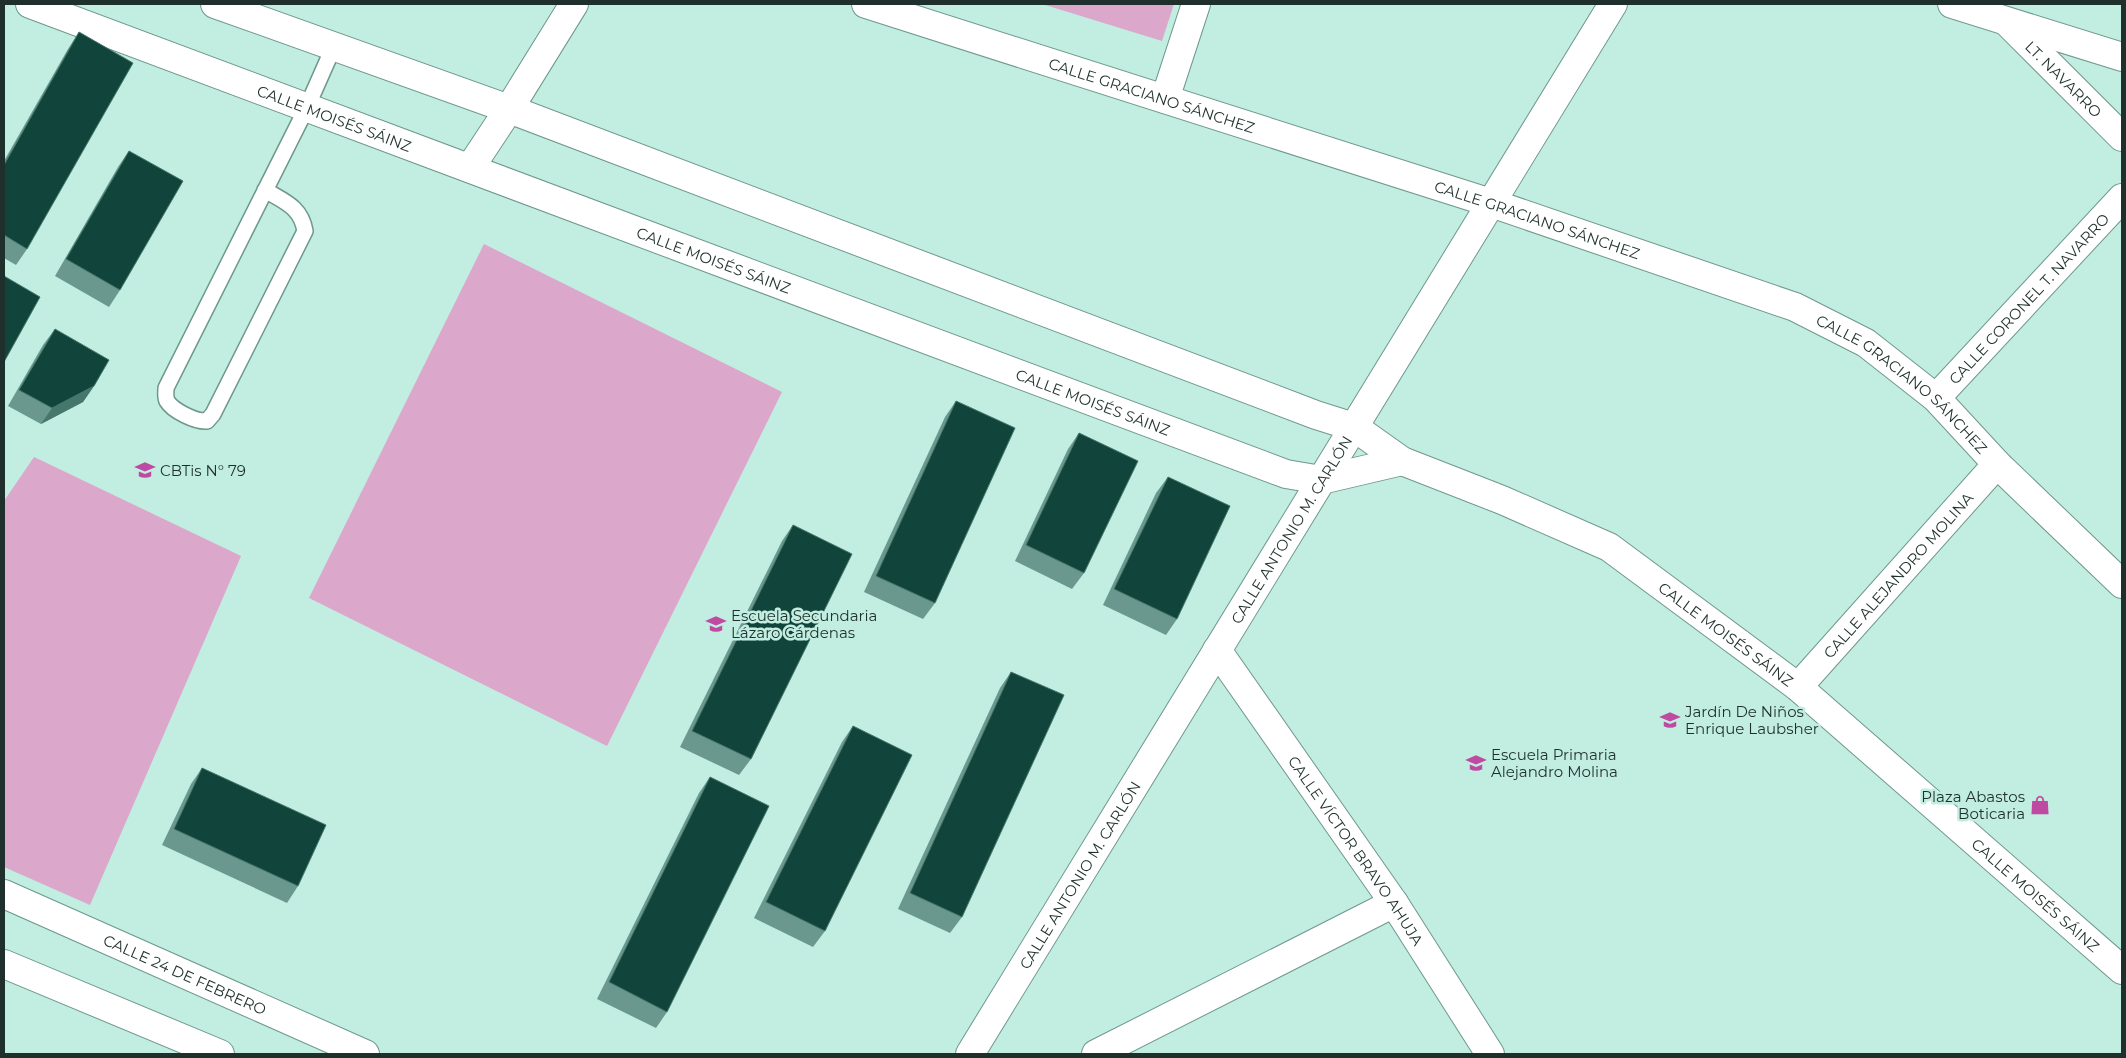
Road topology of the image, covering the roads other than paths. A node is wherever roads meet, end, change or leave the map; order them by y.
1 (30, 4) edge
2 (215, 4) edge
3 (574, 4) edge
4 (866, 4) edge
5 (1196, 4) edge
6 (1613, 4) edge
7 (1952, 4) edge
8 (2005, 20) junction
9 (334, 46) junction
10 (2122, 58) edge
11 (1165, 98) junction
12 (307, 107) junction
13 (509, 109) junction
14 (2122, 136) edge
15 (470, 168) junction
16 (265, 190) junction
17 (2122, 198) edge
18 (1491, 203) junction
19 (1936, 398) junction
20 (1354, 427) junction
21 (1402, 461) junction
22 (1997, 464) junction
23 (1321, 480) junction
24 (2122, 584) edge
25 (1217, 650) junction
26 (1798, 687) junction
27 (4, 894) edge
28 (1394, 903) junction
29 (4, 964) edge
30 (2122, 970) edge
31 (220, 1054) edge
32 (365, 1054) edge
33 (970, 1054) edge
34 (1096, 1054) edge
35 (1490, 1054) edge

1 - 12 street, CALLE MOISÉS SÁINZ
2 - 9 street, CALLE MOISÉS SÁINZ
3 - 13 street
4 - 11 street, CALLE GRACIANO SÁNCHEZ
5 - 11 street
6 - 18 street, CALLE ANTONIO M. CARLÓN
7 - 8 street
8 - 10 street
8 - 14 street, LT. NAVARRO
9 - 12 lane
9 - 13 street, CALLE MOISÉS SÁINZ
11 - 18 street, CALLE GRACIANO SÁNCHEZ
12 - 15 street, CALLE MOISÉS SÁINZ
12 - 16 lane
13 - 15 street
13 - 20 street, CALLE MOISÉS SÁINZ
15 - 23 street, CALLE MOISÉS SÁINZ
16 - 16 lane
17 - 19 street, CALLE CORONEL T. NAVARRO
18 - 19 street, CALLE GRACIANO SÁNCHEZ
18 - 20 street, CALLE ANTONIO M. CARLÓN
19 - 22 street, CALLE GRACIANO SÁNCHEZ
20 - 21 street, CALLE MOISÉS SÁINZ
20 - 23 street, CALLE ANTONIO M. CARLÓN
21 - 23 street, CALLE MOISÉS SÁINZ
21 - 26 street, CALLE MOISÉS SÁINZ
22 - 24 street, CALLE GRACIANO SÁNCHEZ
22 - 26 street, CALLE ALEJANDRO MOLINA
23 - 25 street, CALLE ANTONIO M. CARLÓN
25 - 28 street, CALLE VÍCTOR BRAVO AHUJA
25 - 33 street, CALLE ANTONIO M. CARLÓN
26 - 30 street, CALLE MOISÉS SÁINZ
27 - 32 street, CALLE 24 DE FEBRERO
28 - 34 street
28 - 35 street, CALLE VÍCTOR BRAVO AHUJA
29 - 31 street

